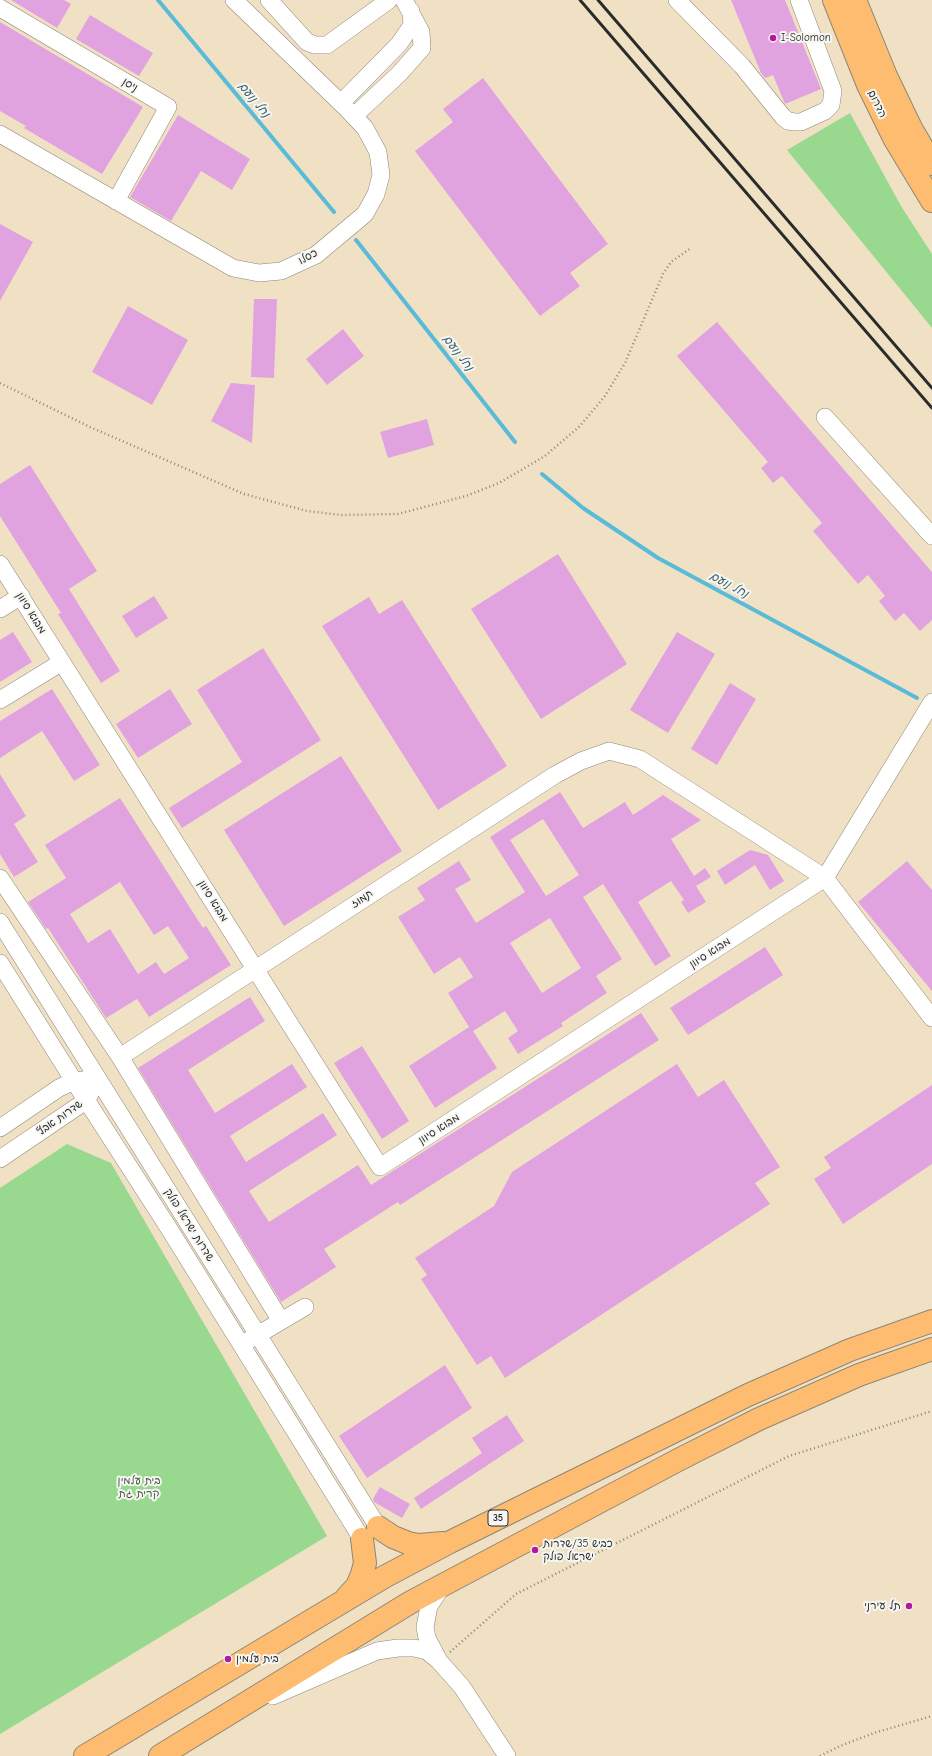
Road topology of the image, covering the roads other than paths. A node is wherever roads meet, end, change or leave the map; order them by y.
1 (234, 0) edge
2 (269, 0) edge
3 (389, 0) edge
4 (676, 0) edge
5 (799, 0) edge
6 (834, 0) edge
7 (855, 0) edge
8 (407, 5) edge
9 (0, 8) edge
10 (341, 103) junction
11 (354, 116) junction
12 (0, 134) edge
13 (932, 164) edge
14 (116, 201) junction
15 (932, 202) edge
16 (825, 417) dead end
17 (932, 536) edge
18 (0, 564) edge
19 (20, 596) junction
20 (0, 610) edge
21 (62, 662) junction
22 (0, 700) edge
23 (932, 702) edge
24 (0, 878) edge
25 (825, 878) junction
26 (0, 922) edge
27 (0, 962) edge
28 (255, 969) junction
29 (932, 1018) edge
30 (120, 1057) junction
31 (98, 1078) junction
32 (74, 1081) junction
33 (87, 1100) junction
34 (73, 1109) junction
35 (98, 1117) junction
36 (0, 1128) edge
37 (0, 1159) edge
38 (304, 1307) dead end
39 (281, 1321) junction
40 (932, 1321) edge
41 (258, 1335) junction
42 (241, 1345) junction
43 (932, 1349) edge
44 (370, 1533) junction
45 (450, 1542) junction
46 (443, 1585) junction
47 (341, 1604) junction
48 (439, 1661) junction
49 (214, 1721) junction
50 (85, 1756) edge
51 (160, 1756) edge
52 (507, 1756) edge

1 - 10 street, כסלו
2 - 3 street
4 - 5 street
6 - 15 main road, הדרום
7 - 13 main road, הדרום
8 - 10 street
8 - 11 street
9 - 14 street, ניסן
10 - 11 street, כסלו
11 - 14 street, כסלו
12 - 14 street, כסלו
16 - 17 street
18 - 19 street, מבוא סיוון
19 - 20 street
19 - 21 street, מבוא סיוון
21 - 22 street
21 - 28 street, מבוא סיוון
23 - 25 street, מבוא סיוון
24 - 30 street
25 - 28 street, תמוז
25 - 28 street, מבוא סיוון
25 - 29 street
26 - 31 street, שדרות ישראל פולק
27 - 32 street, שדרות ישראל פולק
28 - 30 street, תמוז
30 - 39 street
31 - 32 street, שדרות אבץ
31 - 33 street, שדרות אבץ
31 - 41 street, שדרות ישראל פולק
32 - 33 street, שדרות ישראל פולק
32 - 36 street, שדרות אבץ
33 - 34 street, שדרות אבץ
33 - 35 street, שדרות ישראל פולק
34 - 35 street
34 - 37 street, שדרות אבץ
35 - 42 street, שדרות ישראל פולק
38 - 39 street
39 - 41 street
40 - 45 main road, 35
41 - 42 street
41 - 44 street, שדרות ישראל פולק
42 - 44 street, שדרות ישראל פולק
43 - 46 main road
44 - 45 main road
44 - 47 main road
45 - 47 main road, 35
46 - 48 street
46 - 49 main road
47 - 50 main road, 35
48 - 49 street
48 - 52 street
49 - 51 main road

